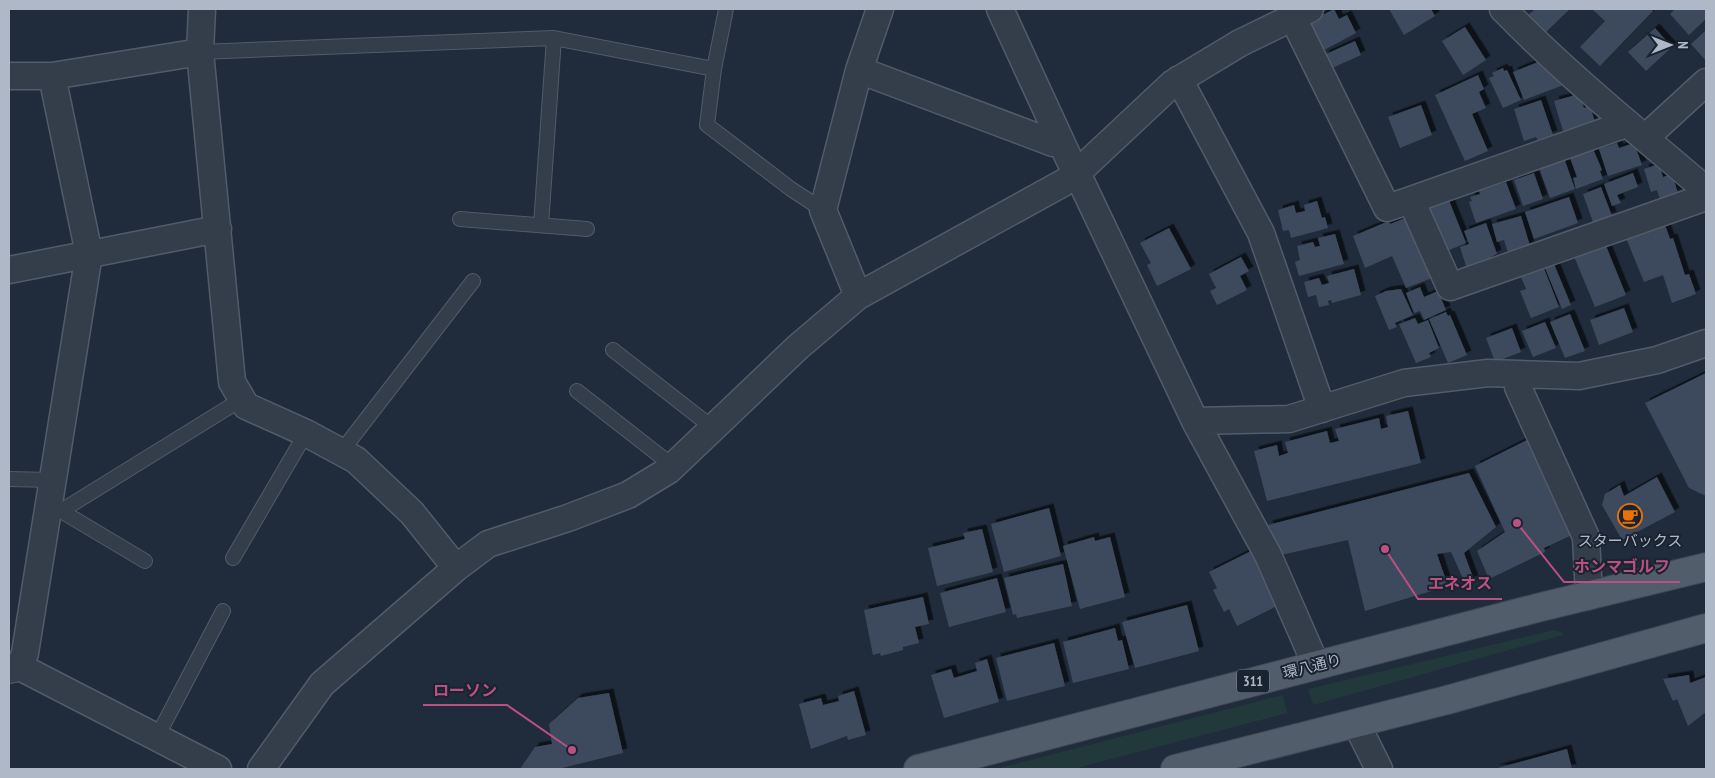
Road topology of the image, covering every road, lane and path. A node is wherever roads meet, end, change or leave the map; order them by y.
1 (202, 9) edge
2 (726, 9) edge
3 (880, 9) edge
4 (1000, 9) edge
5 (1503, 9) edge
6 (1301, 13) edge
7 (554, 38) junction
8 (200, 52) junction
9 (714, 69) junction
10 (859, 70) junction
11 (9, 76) edge
12 (52, 76) junction
13 (1180, 79) junction
14 (1706, 82) edge
15 (1636, 131) junction
16 (1060, 140) junction
17 (1077, 173) junction
18 (1706, 190) edge
19 (1706, 197) edge
20 (1411, 200) junction
21 (823, 210) junction
22 (460, 219) dead end
23 (541, 225) junction
24 (218, 229) junction
25 (586, 229) dead end
26 (89, 254) junction
27 (9, 270) edge
28 (473, 281) dead end
29 (858, 296) junction
30 (1706, 343) edge
31 (613, 350) dead end
32 (1518, 375) junction
33 (577, 391) dead end
34 (242, 399) junction
35 (1322, 409) junction
36 (1195, 421) junction
37 (713, 428) junction
38 (306, 433) junction
39 (341, 452) junction
40 (673, 466) junction
41 (9, 479) edge
42 (52, 480) junction
43 (54, 512) junction
44 (233, 558) dead end
45 (146, 561) dead end
46 (1706, 567) edge
47 (456, 568) junction
48 (1589, 596) junction
49 (222, 611) dead end
50 (1706, 628) edge
51 (1316, 665) junction
52 (15, 668) edge
53 (1356, 723) junction
54 (157, 737) junction
55 (218, 769) edge
56 (261, 769) edge
57 (918, 769) edge
58 (1175, 769) edge
59 (1379, 769) edge

1 - 8 street
2 - 9 lane
3 - 10 street
4 - 16 street
5 - 15 street
6 - 13 street
6 - 20 street
7 - 8 lane
7 - 9 lane
7 - 23 lane
8 - 12 street
8 - 24 street
9 - 21 lane
10 - 16 street
10 - 21 street
11 - 12 street
12 - 26 street
13 - 17 street
13 - 35 street
14 - 15 street
15 - 18 street
15 - 20 street
16 - 17 street
17 - 29 street
17 - 36 street
19 - 20 street
21 - 29 street
22 - 23 lane
23 - 25 lane
24 - 26 street
24 - 34 street
26 - 27 street
26 - 42 street
28 - 39 lane
29 - 37 street
30 - 32 street
31 - 37 lane
32 - 35 street
32 - 48 street
33 - 40 lane
34 - 38 street
34 - 43 lane
35 - 36 street
36 - 51 street
37 - 40 street
38 - 39 street
38 - 44 lane
39 - 47 street
40 - 47 street
41 - 42 lane
42 - 43 street
43 - 45 lane
43 - 52 street
46 - 48 main road, 環八通り / 311
47 - 56 street
48 - 51 main road, 環八通り / 311
49 - 54 lane
50 - 53 main road
51 - 57 main road, 環八通り / 311
52 - 54 street
53 - 58 main road
53 - 59 street
54 - 55 street

